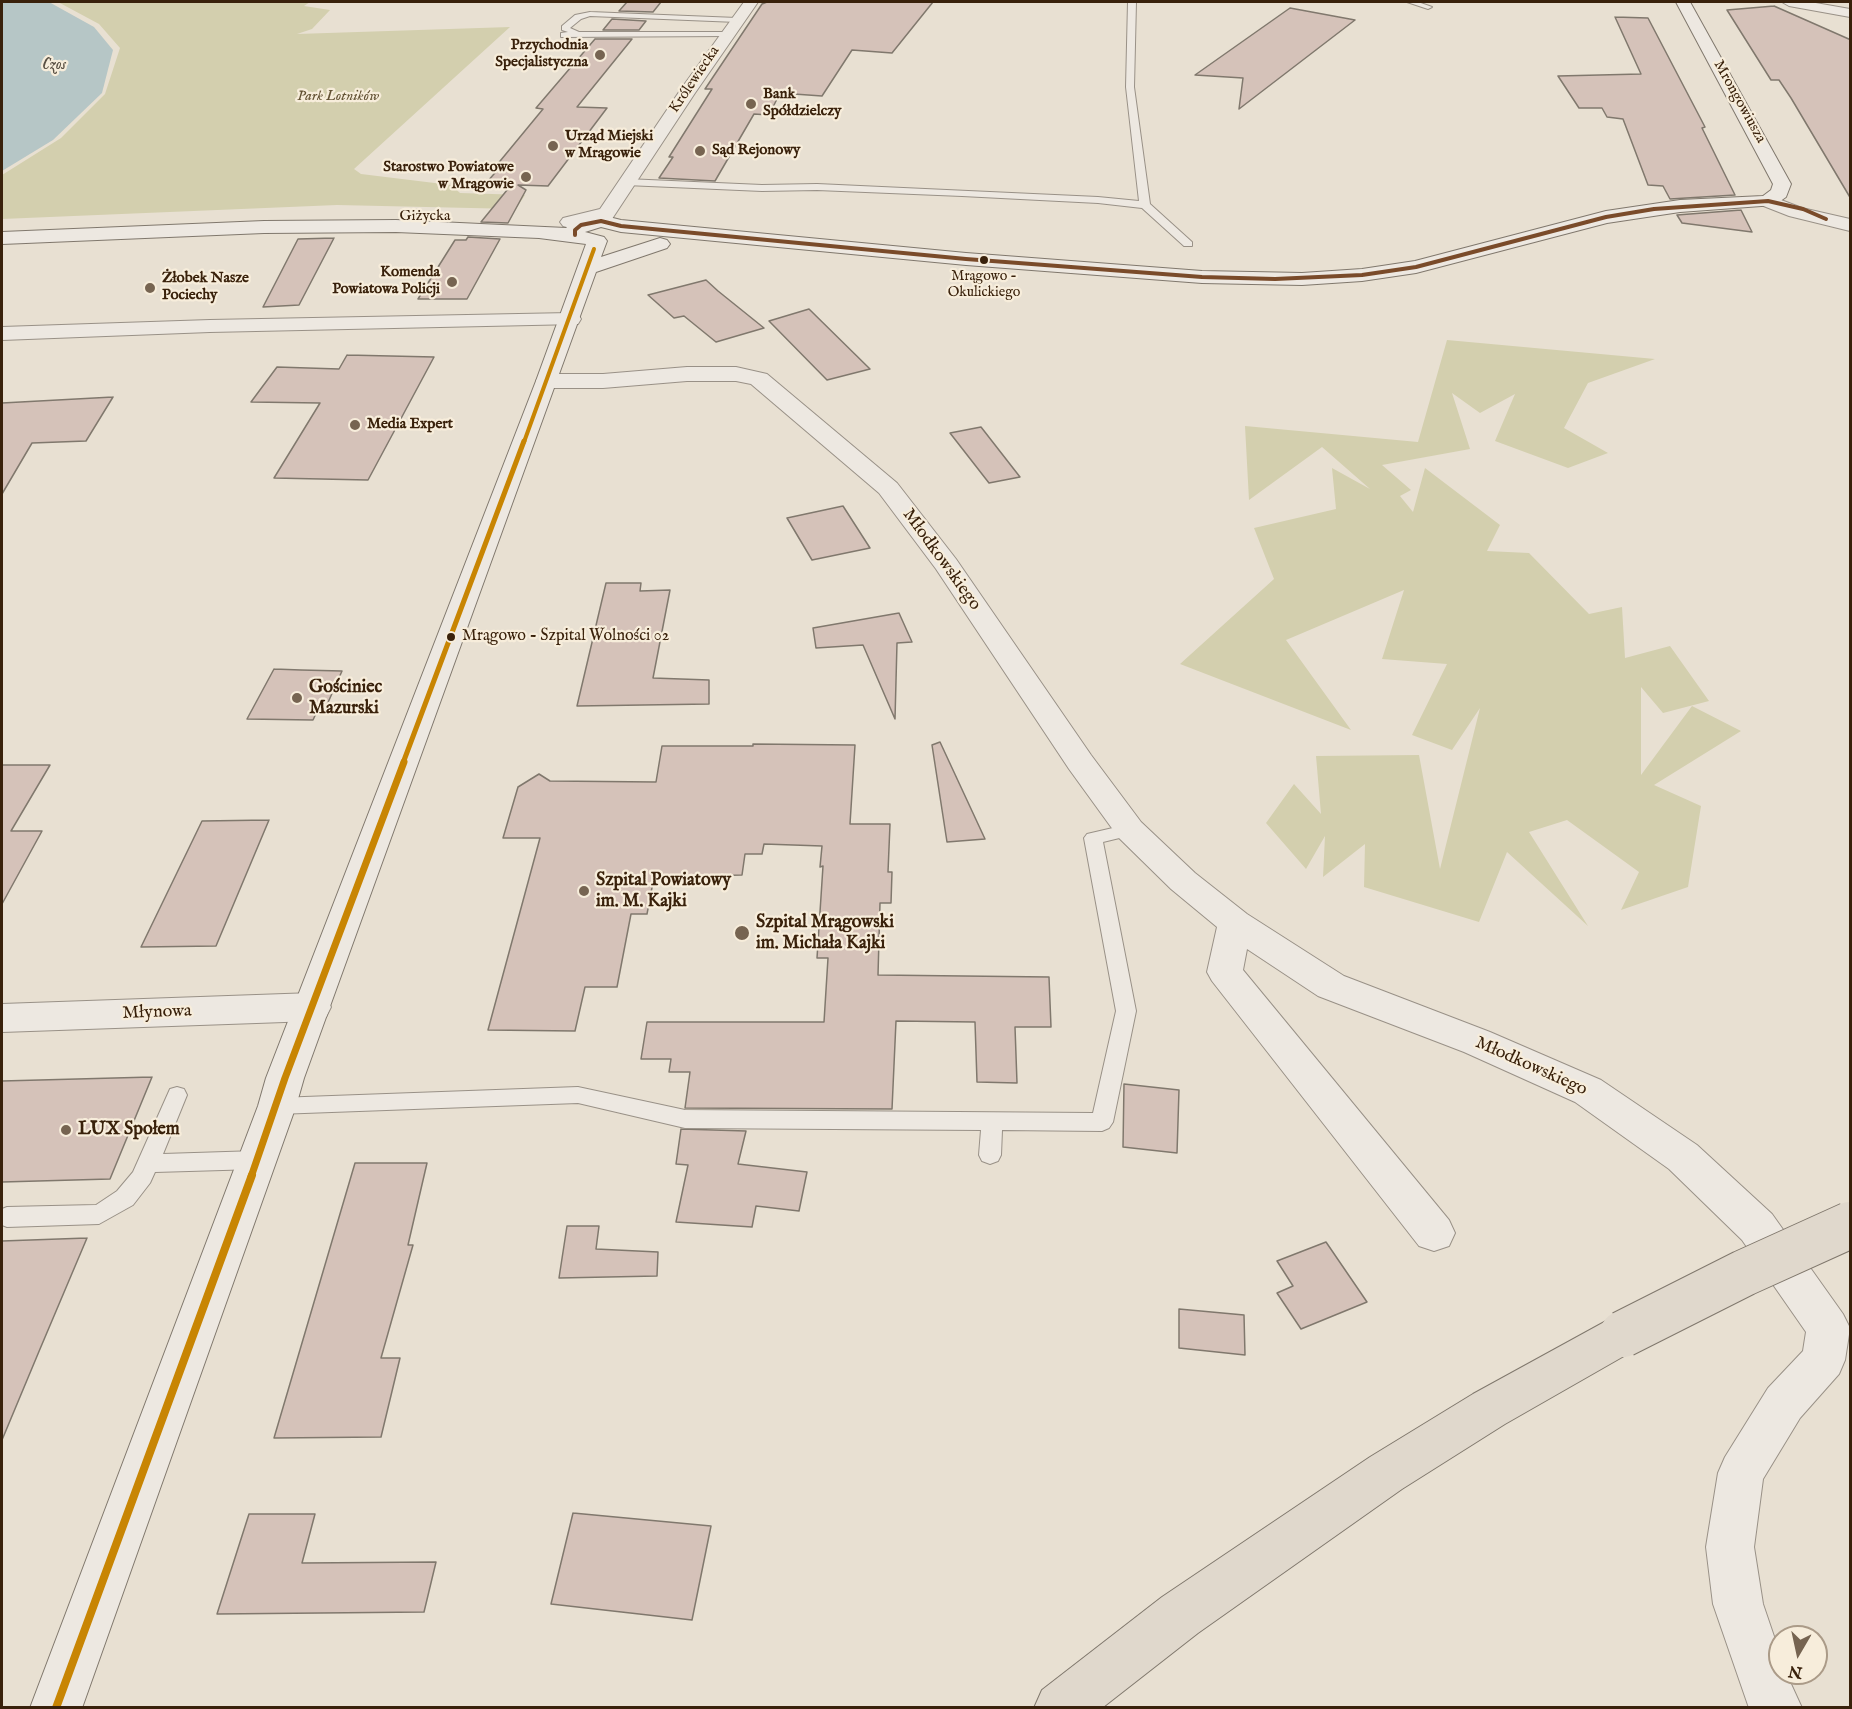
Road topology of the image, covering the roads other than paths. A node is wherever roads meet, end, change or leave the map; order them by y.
1 (751, 2) edge
2 (1132, 2) edge
3 (1411, 2) edge
4 (1683, 2) edge
5 (1789, 2) edge
6 (1428, 7) dead end
7 (1851, 13) edge
8 (737, 20) junction
9 (574, 33) junction
10 (726, 34) junction
11 (563, 35) dead end
12 (626, 182) junction
13 (1768, 201) junction
14 (1145, 205) junction
15 (1851, 225) edge
16 (596, 227) junction
17 (2, 238) edge
18 (660, 244) junction
19 (1188, 244) dead end
20 (966, 259) junction
21 (590, 267) junction
22 (570, 319) junction
23 (2, 334) edge
24 (547, 381) junction
25 (1130, 830) junction
26 (1235, 924) junction
27 (313, 1007) junction
28 (2, 1018) edge
29 (177, 1095) dead end
30 (277, 1106) junction
31 (992, 1120) junction
32 (990, 1155) dead end
33 (257, 1160) junction
34 (148, 1163) junction
35 (8, 1217) dead end
36 (1851, 1225) edge
37 (1434, 1233) dead end
38 (1839, 1327) edge
39 (56, 1707) edge
40 (1060, 1707) edge
41 (1776, 1707) edge

1 - 8 street, Królewiecka
2 - 14 lane
3 - 6 lane
4 - 13 street, Mrongowiusza
5 - 7 street
8 - 9 lane
8 - 10 street, Królewiecka
9 - 10 lane
9 - 11 lane
10 - 12 street, Królewiecka
12 - 14 lane
12 - 16 street, Królewiecka
13 - 15 street
13 - 20 street
14 - 19 lane
16 - 17 street, Giżycka
16 - 18 street
16 - 20 street
16 - 21 street, Królewiecka
18 - 20 street
18 - 21 street
21 - 22 street, Królewiecka
22 - 23 street
22 - 24 street, Królewiecka
24 - 25 street, Młodkowskiego
24 - 27 street, Królewiecka
25 - 26 street, Młodkowskiego
25 - 31 lane
26 - 37 street
26 - 38 street, Młodkowskiego
27 - 28 street, Młynowa
27 - 30 street, Królewiecka
29 - 34 lane
30 - 31 lane
30 - 33 street, Królewiecka
31 - 32 lane
33 - 34 lane
33 - 39 street, Królewiecka
34 - 35 lane
36 - 40 main road, bridge
38 - 41 street

